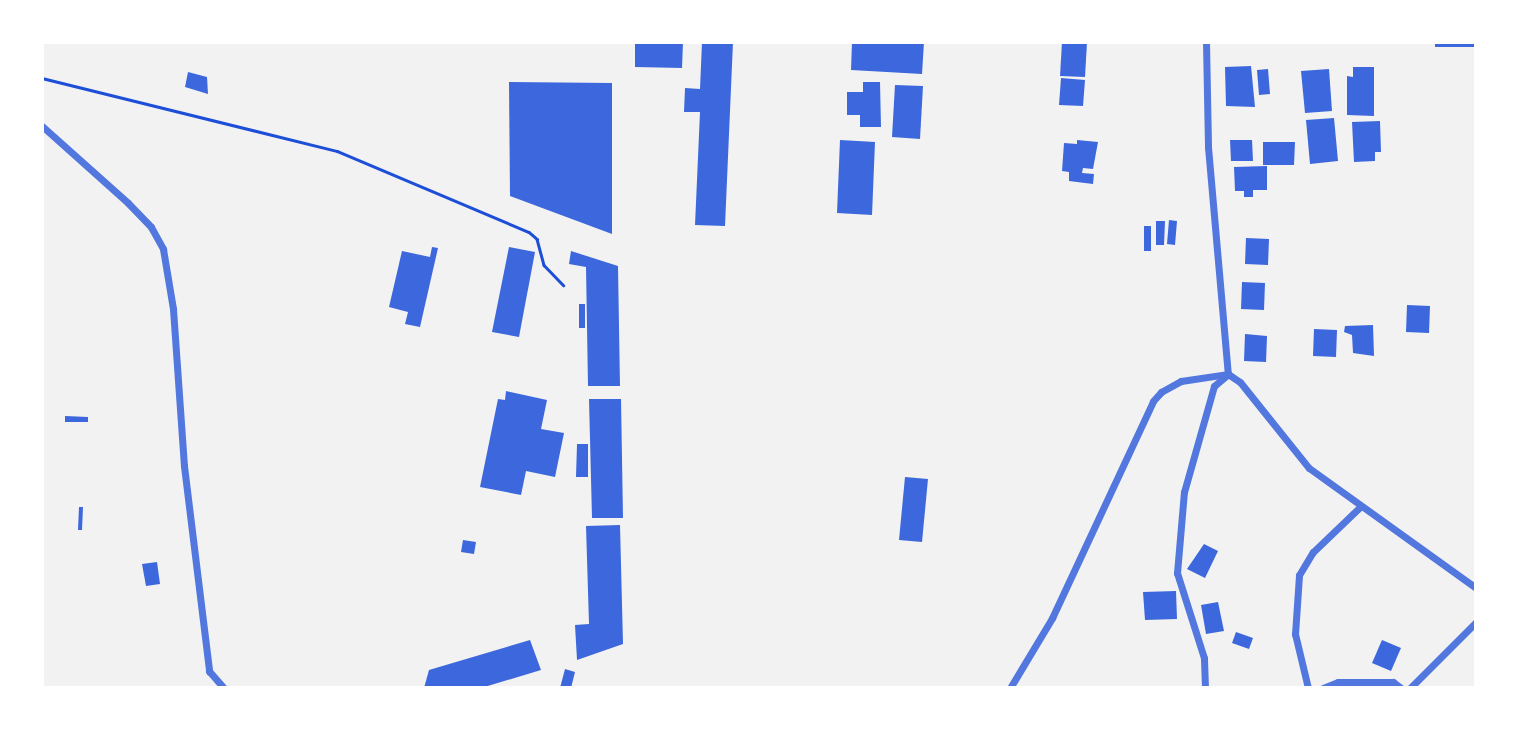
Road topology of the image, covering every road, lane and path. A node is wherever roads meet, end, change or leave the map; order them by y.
1 (1206, 42) edge
2 (42, 78) edge
3 (42, 126) edge
4 (563, 285) dead end
5 (1228, 374) junction
6 (1360, 507) junction
7 (1476, 588) edge
8 (1476, 622) edge
9 (224, 688) edge
10 (1010, 688) edge
11 (1205, 688) edge
12 (1308, 688) edge
13 (1323, 688) edge
14 (1401, 688) edge
15 (1410, 688) edge

1 - 5 street
2 - 4 path
3 - 9 street
5 - 6 street
5 - 10 street
5 - 11 street
6 - 7 street
6 - 12 street
8 - 15 street
13 - 14 street

